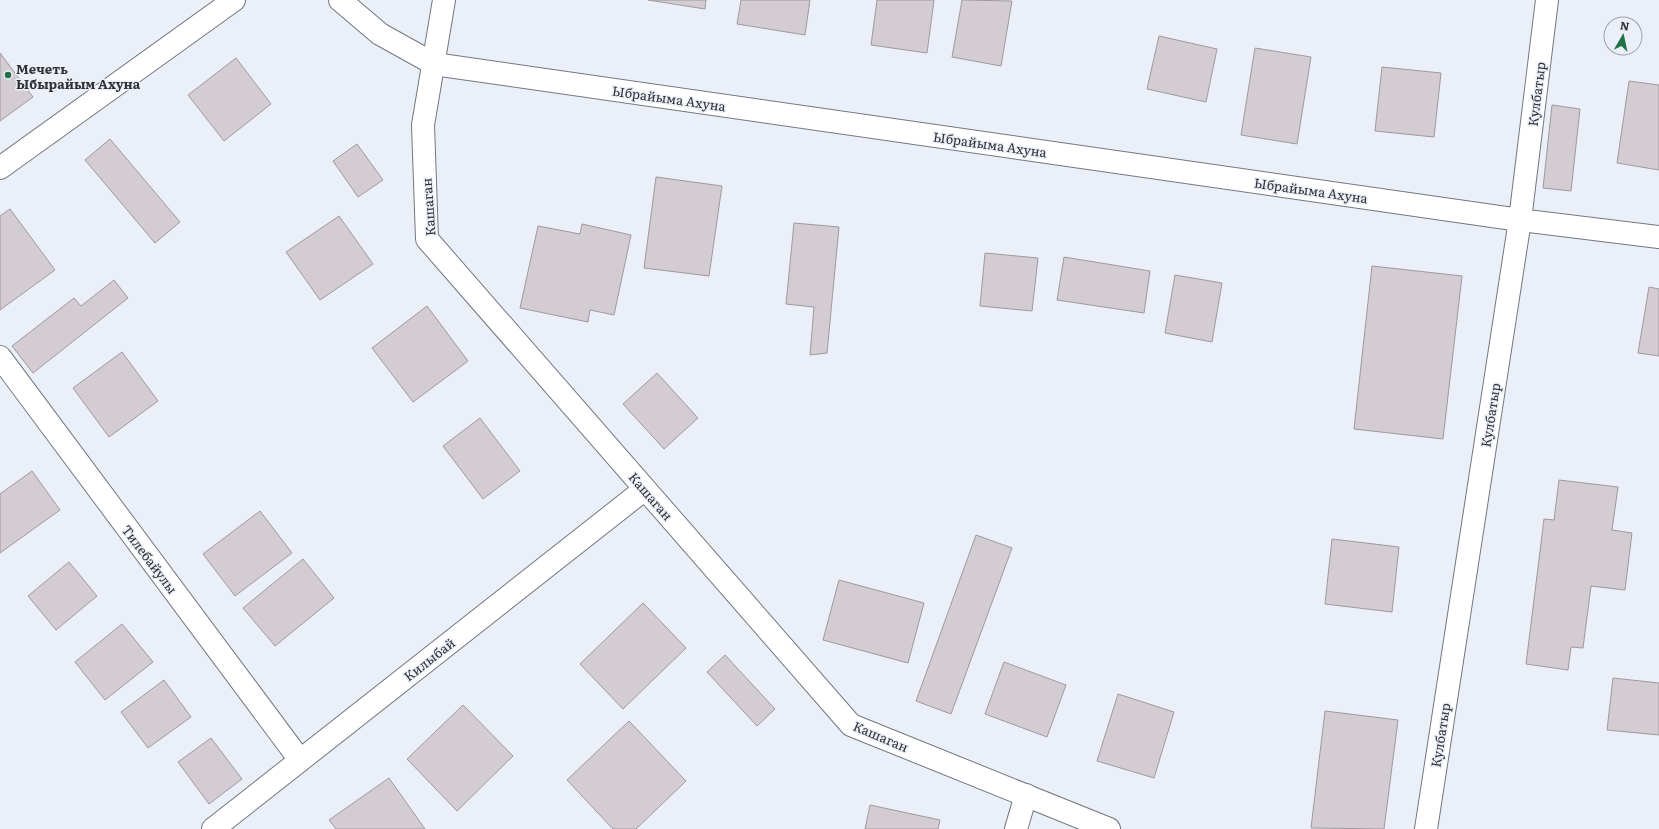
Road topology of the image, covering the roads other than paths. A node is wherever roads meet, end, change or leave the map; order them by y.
1 (234, 0) edge
2 (340, 0) edge
3 (444, 0) edge
4 (1547, 0) edge
5 (434, 64) junction
6 (0, 168) edge
7 (1520, 220) junction
8 (1659, 237) edge
9 (0, 357) edge
10 (645, 489) junction
11 (300, 760) junction
12 (1026, 795) junction
13 (212, 829) edge
14 (1016, 829) edge
15 (1109, 829) edge
16 (1426, 829) edge

1 - 6 street
2 - 5 street, Ыбрайыма Ахуна
3 - 5 street, Кашаган
4 - 7 street, Кулбатыр
5 - 7 street, Ыбрайыма Ахуна
5 - 10 street, Кашаган
7 - 8 street, Ыбрайыма Ахуна
7 - 16 street, Кулбатыр
9 - 11 street, Тилебайулы
10 - 11 street, Килыбай
10 - 12 street, Кашаган
11 - 13 street, Килыбай
12 - 14 street
12 - 15 street, Кашаган

